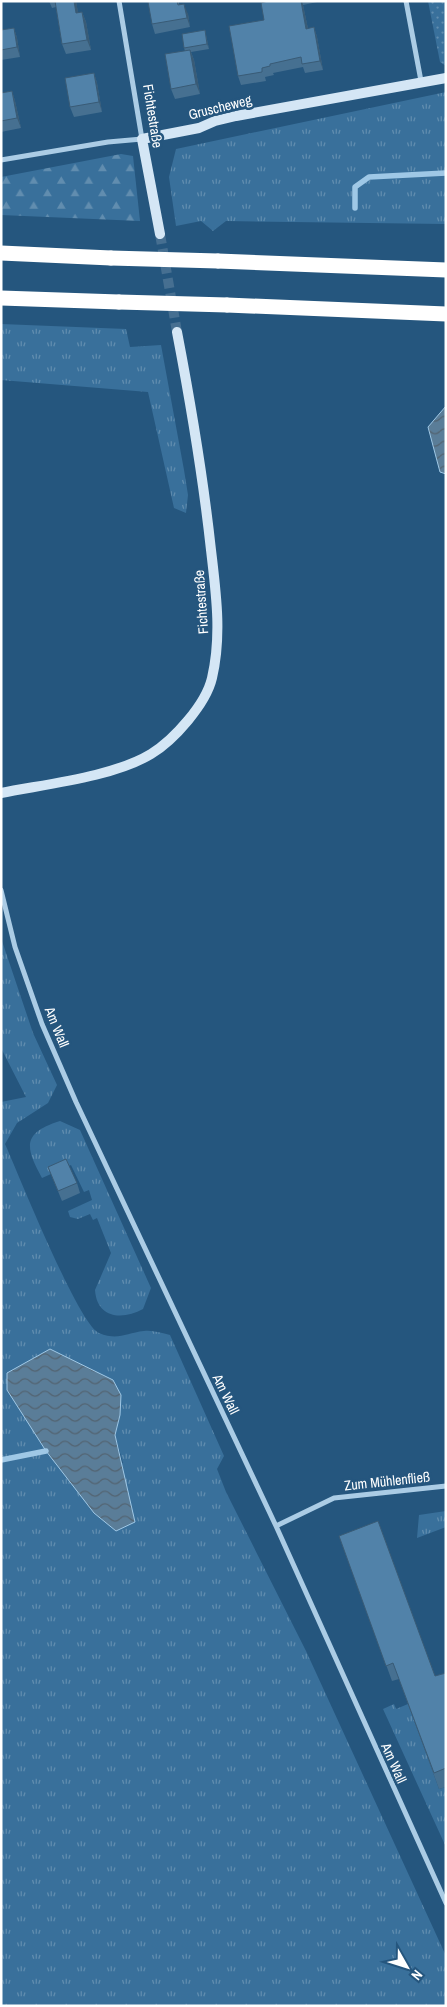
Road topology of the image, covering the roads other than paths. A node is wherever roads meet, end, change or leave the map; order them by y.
1 (119, 1) edge
2 (406, 1) edge
3 (446, 78) edge
4 (421, 81) junction
5 (142, 139) junction
6 (1, 160) edge
7 (160, 234) tunnel mouth
8 (1, 254) edge
9 (446, 270) edge
10 (1, 298) edge
11 (446, 314) edge
12 (177, 332) tunnel mouth
13 (1, 793) edge
14 (1, 890) edge
15 (446, 1486) edge
16 (276, 1526) junction
17 (446, 1903) edge

1 - 5 street, Fichtestraße
2 - 4 street
3 - 4 street, Gruscheweg
4 - 5 street, Gruscheweg
5 - 6 street, Gruscheweg
5 - 7 street, Fichtestraße
8 - 9 highway, bridge
10 - 11 highway, bridge
12 - 13 street, Fichtestraße
14 - 16 street, Am Wall
15 - 16 street, Zum Mühlenfließ
16 - 17 street, Am Wall

